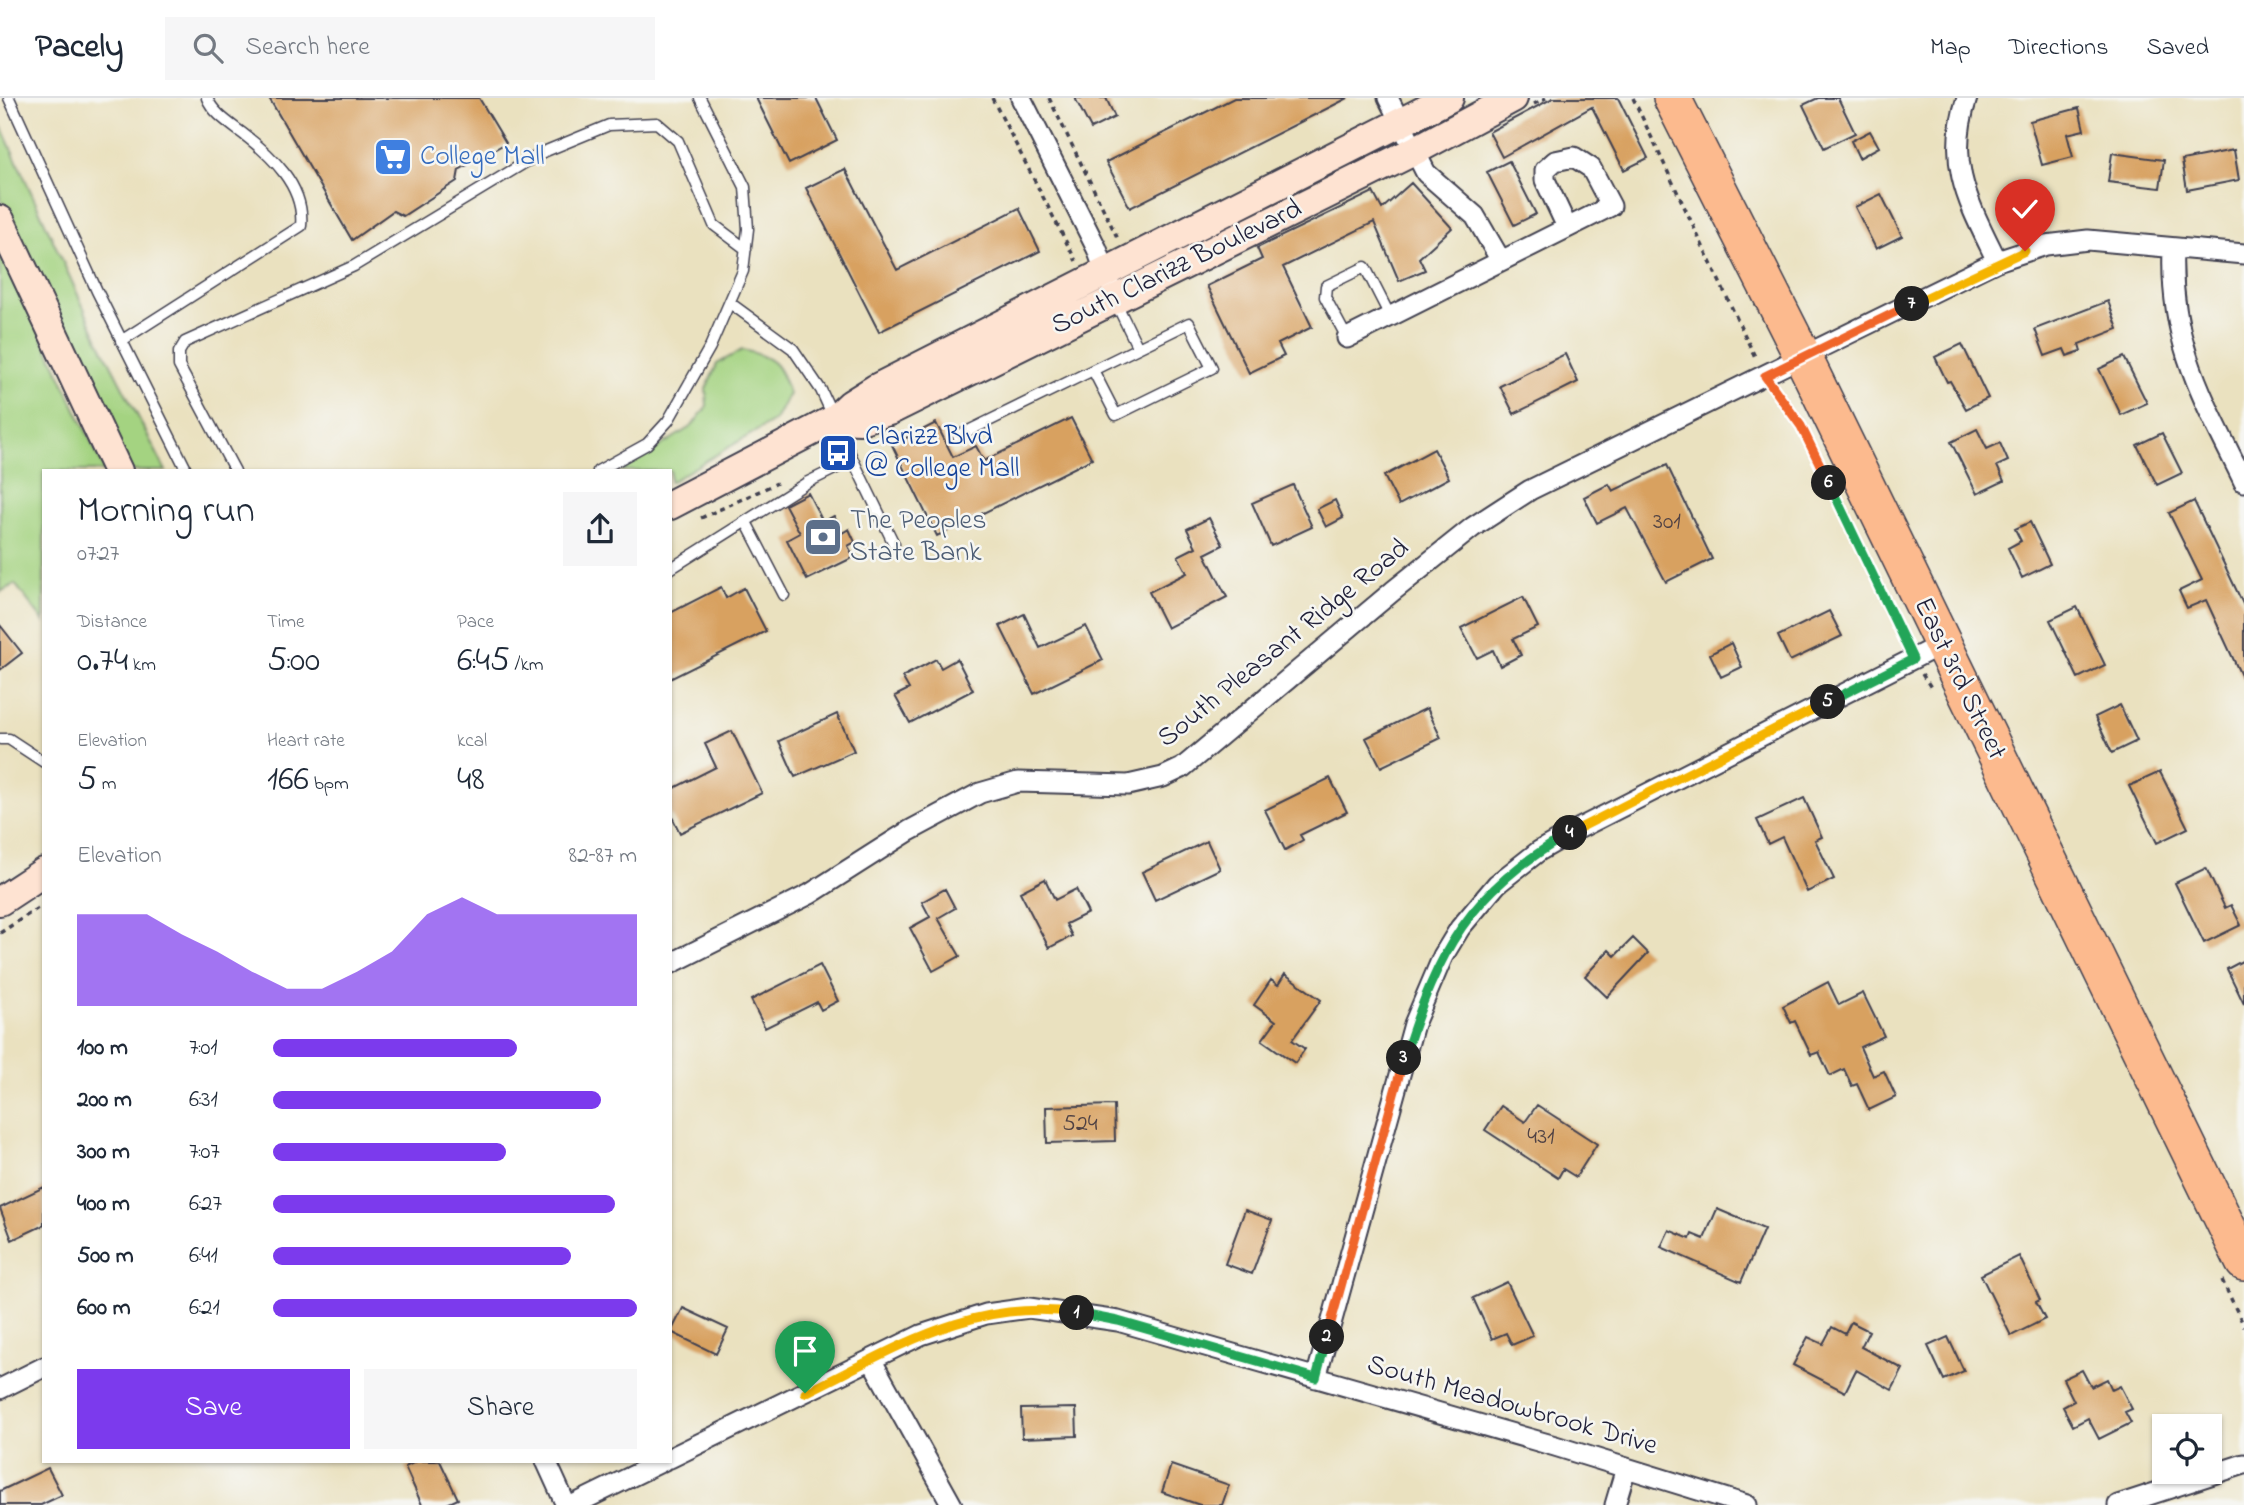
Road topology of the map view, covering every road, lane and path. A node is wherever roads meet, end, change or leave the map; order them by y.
1 (9, 98) edge
2 (207, 98) edge
3 (700, 98) edge
4 (992, 98) edge
5 (1021, 98) edge
6 (1049, 98) edge
7 (1449, 98) edge
8 (1513, 98) edge
9 (1633, 98) edge
10 (1671, 98) edge
11 (1967, 98) edge
12 (1395, 110) edge
13 (1414, 150) junction
14 (0, 220) edge
15 (1567, 227) dead end
16 (1121, 246) dead end
17 (746, 249) junction
18 (2173, 249) junction
19 (2244, 254) edge
20 (1500, 259) junction
21 (1997, 261) junction
22 (1093, 269) junction
23 (1114, 299) junction
24 (730, 303) junction
25 (1390, 316) junction
26 (1347, 338) joint
27 (121, 341) junction
28 (1138, 348) junction
29 (1803, 357) junction
30 (1093, 370) junction
31 (1765, 376) junction
32 (835, 419) junction
33 (958, 436) dead end
34 (853, 460) junction
35 (117, 469) edge
36 (186, 469) edge
37 (234, 469) edge
38 (602, 469) edge
39 (2244, 482) edge
40 (672, 504) edge
41 (746, 522) junction
42 (894, 544) dead end
43 (672, 568) edge
44 (783, 595) dead end
45 (1928, 652) junction
46 (1933, 692) dead end
47 (0, 739) edge
48 (42, 761) edge
49 (42, 873) edge
50 (0, 901) edge
51 (42, 905) edge
52 (0, 933) edge
53 (672, 963) edge
54 (2230, 1265) edge
55 (2244, 1326) edge
56 (872, 1361) junction
57 (42, 1368) edge
58 (1316, 1378) junction
59 (0, 1389) edge
60 (672, 1457) edge
61 (547, 1463) edge
62 (659, 1463) edge
63 (2244, 1464) edge
64 (1626, 1468) junction
65 (566, 1505) edge
66 (573, 1505) edge
67 (952, 1505) edge
68 (1615, 1505) edge
69 (1747, 1505) edge
70 (2118, 1505) edge

1 - 27 lane
2 - 27 lane
3 - 17 lane
4 - 22 path
5 - 22 street
6 - 16 path
7 - 12 street, South Clarizz Boulevard
8 - 13 street, South Clarizz Boulevard
9 - 31 path
10 - 29 highway, East 3rd Street
11 - 21 street
12 - 13 street
12 - 22 street, South Clarizz Boulevard
13 - 20 street
13 - 23 street, South Clarizz Boulevard
14 - 35 street
15 - 20 street
17 - 24 lane
17 - 37 lane
18 - 19 street, South Pleasant Ridge Road
18 - 21 street, South Pleasant Ridge Road
18 - 39 street
20 - 25 street
21 - 29 street, South Pleasant Ridge Road
22 - 23 street
22 - 32 street, South Clarizz Boulevard
23 - 28 lane
23 - 32 street, South Clarizz Boulevard
24 - 32 lane
24 - 38 lane
25 - 26 street
25 - 26 lane
27 - 36 lane
28 - 30 lane
28 - 30 lane
29 - 31 street, South Pleasant Ridge Road
29 - 45 highway, East 3rd Street
30 - 33 lane
31 - 45 path
31 - 53 street, South Pleasant Ridge Road
32 - 34 lane
32 - 40 street, South Clarizz Boulevard
34 - 41 lane
34 - 42 lane
41 - 43 lane
41 - 44 lane
45 - 46 path
45 - 54 highway, East 3rd Street
45 - 58 street
47 - 48 lane
49 - 50 street
51 - 52 path
54 - 55 path
56 - 58 street, South Meadowbrook Drive
56 - 60 street, South Meadowbrook Drive
56 - 67 street
57 - 59 street
58 - 64 street, South Meadowbrook Drive
61 - 65 street
62 - 66 street
63 - 70 street
64 - 68 street
64 - 69 street, South Meadowbrook Drive

